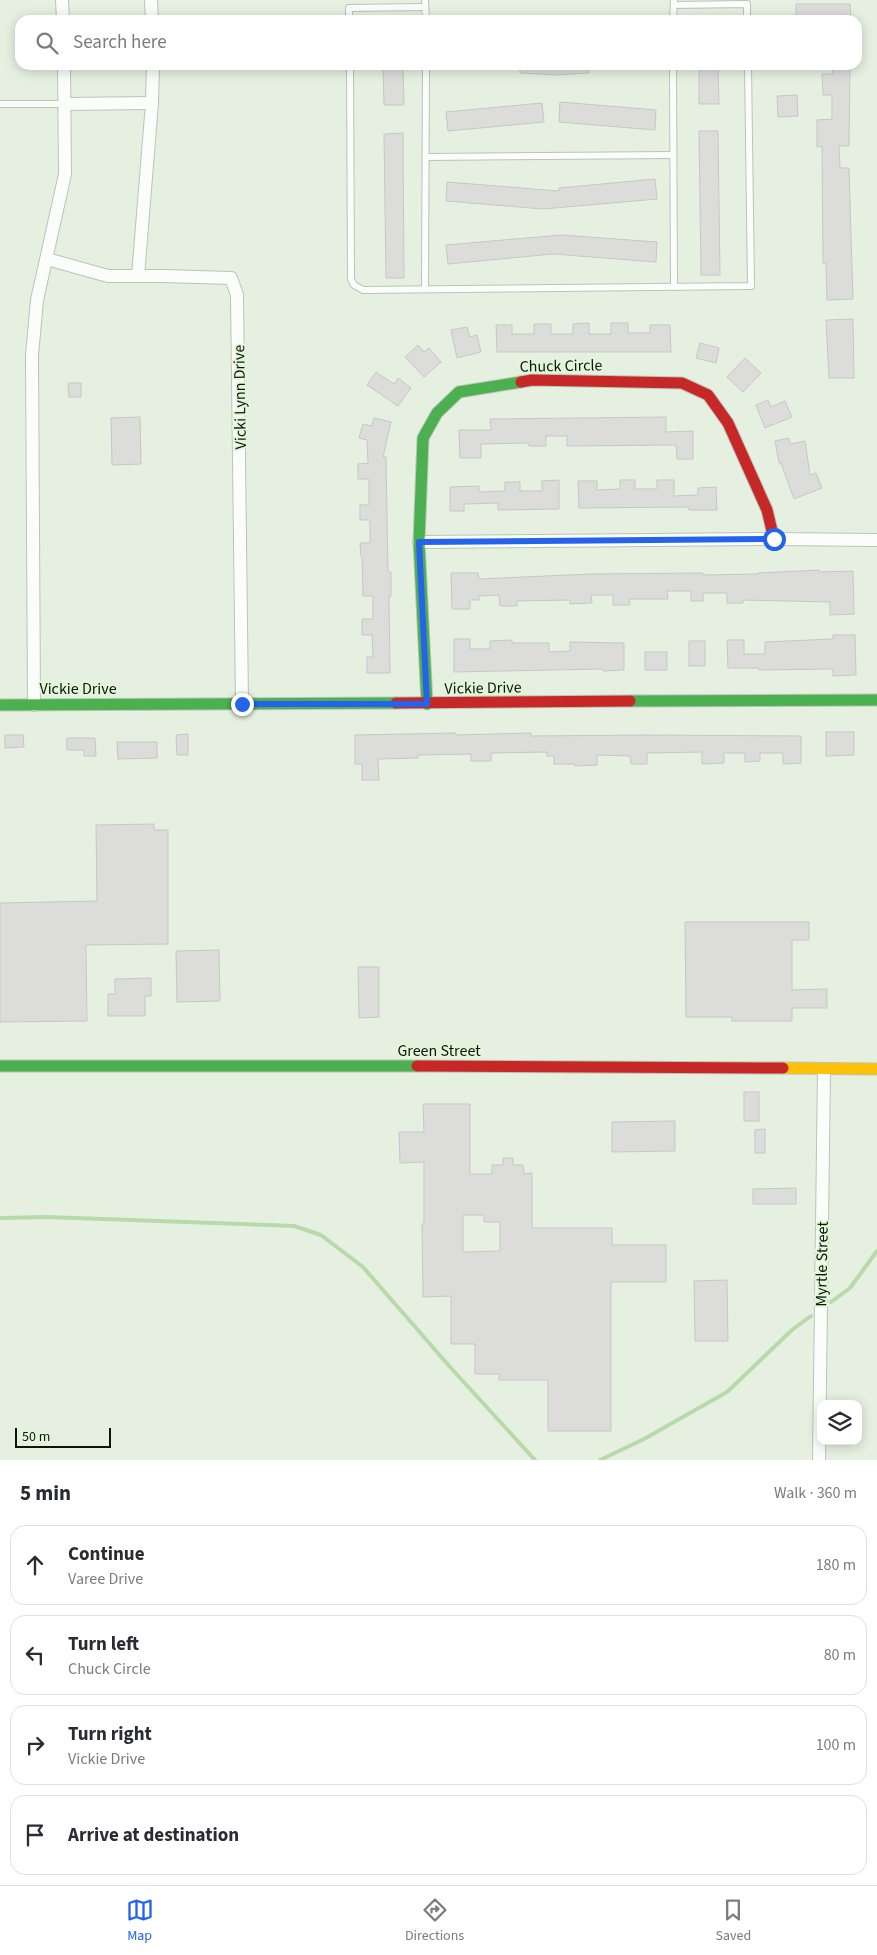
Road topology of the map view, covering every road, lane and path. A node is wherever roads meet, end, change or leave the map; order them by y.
1 (62, 0) edge
2 (151, 0) edge
3 (674, 2) edge
4 (425, 3) edge
5 (63, 15) edge
6 (152, 15) edge
7 (349, 15) edge
8 (674, 15) edge
9 (747, 15) edge
10 (64, 70) edge
11 (153, 70) edge
12 (350, 70) edge
13 (426, 70) edge
14 (673, 70) edge
15 (748, 70) edge
16 (152, 103) junction
17 (0, 104) edge
18 (65, 104) junction
19 (673, 155) junction
20 (426, 157) junction
21 (47, 259) junction
22 (138, 276) junction
23 (674, 287) junction
24 (425, 289) junction
25 (774, 539) junction
26 (877, 540) edge
27 (419, 542) junction
28 (877, 700) edge
29 (242, 704) junction
30 (427, 704) junction
31 (0, 705) edge
32 (34, 705) junction
33 (0, 1066) edge
34 (824, 1069) junction
35 (877, 1069) edge
36 (818, 1460) edge

1 - 5 street
2 - 6 street
3 - 8 lane
3 - 9 lane
4 - 7 lane
10 - 18 street
11 - 16 street
12 - 24 lane
13 - 20 lane
14 - 19 lane
15 - 23 lane
16 - 18 street
16 - 22 street
17 - 18 lane
18 - 21 street
19 - 20 lane
19 - 23 lane
20 - 24 lane
21 - 22 street, Vicki Lynn Drive
21 - 32 street
22 - 29 street, Vicki Lynn Drive
23 - 24 lane
25 - 26 street
25 - 27 street
25 - 27 street, Chuck Circle
27 - 30 street, Chuck Circle
28 - 30 street, Vickie Drive
29 - 30 street, Vickie Drive
29 - 32 street, Vickie Drive
31 - 32 street, Vickie Drive
33 - 34 street, Green Street
34 - 35 street, Green Street
34 - 36 street, Myrtle Street

